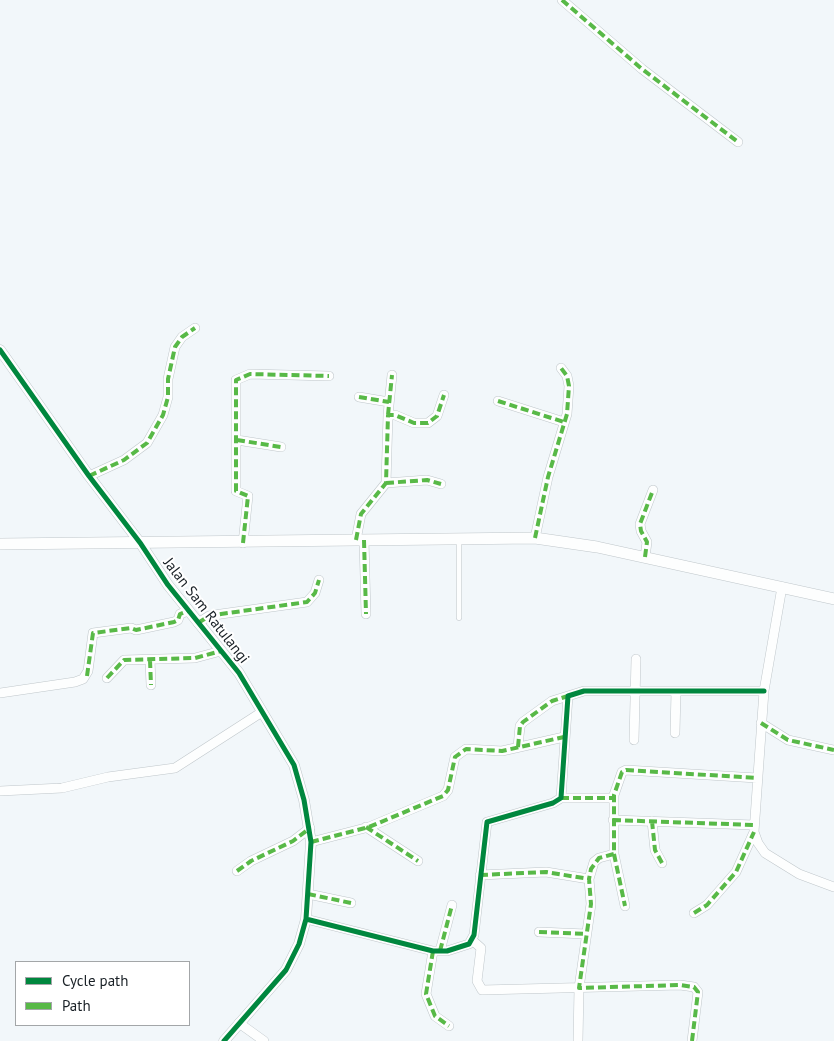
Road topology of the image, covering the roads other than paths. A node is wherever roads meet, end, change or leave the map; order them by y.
1 (562, 0) edge
2 (738, 142) dead end
3 (195, 328) dead end
4 (0, 350) edge
5 (561, 368) dead end
6 (392, 375) dead end
7 (329, 376) dead end
8 (444, 396) dead end
9 (359, 397) dead end
10 (498, 401) dead end
11 (390, 402) junction
12 (388, 415) junction
13 (564, 422) junction
14 (237, 440) junction
15 (281, 448) dead end
16 (89, 476) junction
17 (386, 483) junction
18 (441, 484) dead end
19 (653, 490) dead end
20 (460, 538) junction
21 (535, 538) junction
22 (360, 540) junction
23 (243, 543) junction
24 (0, 544) edge
25 (141, 544) junction
26 (645, 557) junction
27 (319, 580) dead end
28 (782, 587) junction
29 (834, 599) edge
30 (188, 611) junction
31 (366, 614) dead end
32 (459, 618) dead end
33 (198, 623) junction
34 (221, 652) junction
35 (636, 659) dead end
36 (150, 660) junction
37 (107, 678) dead end
38 (151, 685) dead end
39 (637, 691) junction
40 (676, 691) junction
41 (764, 691) junction
42 (0, 694) edge
43 (568, 696) junction
44 (262, 712) junction
45 (761, 723) junction
46 (675, 733) dead end
47 (564, 737) junction
48 (634, 740) dead end
49 (518, 747) junction
50 (834, 750) edge
51 (757, 778) junction
52 (0, 792) edge
53 (561, 798) junction
54 (614, 798) junction
55 (613, 820) junction
56 (652, 821) junction
57 (310, 828) junction
58 (366, 828) junction
59 (754, 829) junction
60 (311, 842) junction
61 (614, 854) junction
62 (418, 861) dead end
63 (662, 863) dead end
64 (237, 870) dead end
65 (480, 875) junction
66 (589, 879) junction
67 (834, 887) edge
68 (308, 894) junction
69 (351, 903) dead end
70 (452, 905) dead end
71 (625, 906) dead end
72 (694, 914) dead end
73 (306, 918) junction
74 (540, 932) dead end
75 (586, 934) junction
76 (472, 940) junction
77 (437, 951) junction
78 (578, 988) junction
79 (239, 1023) junction
80 (449, 1026) dead end
81 (224, 1041) edge
82 (264, 1041) edge
83 (578, 1041) edge
84 (692, 1041) edge

1 - 2 street
3 - 16 street
4 - 16 street, Jalan Sam Ratulangi
5 - 13 street
6 - 11 street
7 - 14 street
8 - 12 street
9 - 11 street
10 - 13 street
11 - 12 street
12 - 17 street
13 - 21 street
14 - 15 street
14 - 23 street
16 - 25 street, Jalan Sam Ratulangi
17 - 18 street
17 - 22 street
19 - 26 street
20 - 21 main road
20 - 22 main road
20 - 32 lane
21 - 26 main road
22 - 23 main road
22 - 31 street
23 - 25 main road
24 - 25 main road
25 - 30 street, Jalan Sam Ratulangi
26 - 28 main road
27 - 33 street
28 - 29 main road
28 - 41 street
30 - 33 street, Jalan Sam Ratulangi
30 - 42 street
33 - 34 street, Jalan Sam Ratulangi
34 - 36 street
34 - 44 street, Jalan Sam Ratulangi
35 - 39 street
36 - 37 street
36 - 38 street
39 - 40 street
39 - 43 street
39 - 48 street
40 - 41 street
40 - 46 street
41 - 45 street
43 - 47 street
43 - 49 street
44 - 52 street
44 - 57 street, Jalan Sam Ratulangi
45 - 50 street
45 - 51 street
47 - 49 street
47 - 53 street
49 - 58 street
51 - 54 street
51 - 59 street
53 - 54 street
53 - 65 street
54 - 55 street
55 - 56 street
55 - 61 street
56 - 59 street
56 - 63 street
57 - 60 street, Jalan Sam Ratulangi
57 - 64 street
58 - 60 street
58 - 62 street
59 - 67 street
59 - 72 street
60 - 68 street, Jalan Sam Ratulangi
61 - 66 street
61 - 71 street
65 - 66 street
65 - 76 street
66 - 75 street
68 - 69 street
68 - 73 street, Jalan Sam Ratulangi
70 - 77 street
73 - 77 street
73 - 79 street, Jalan Sam Ratulangi
74 - 75 street
75 - 78 street
76 - 77 street
76 - 78 street
77 - 80 street
78 - 83 street
78 - 84 street
79 - 81 street, Jalan Sam Ratulangi
79 - 82 street

